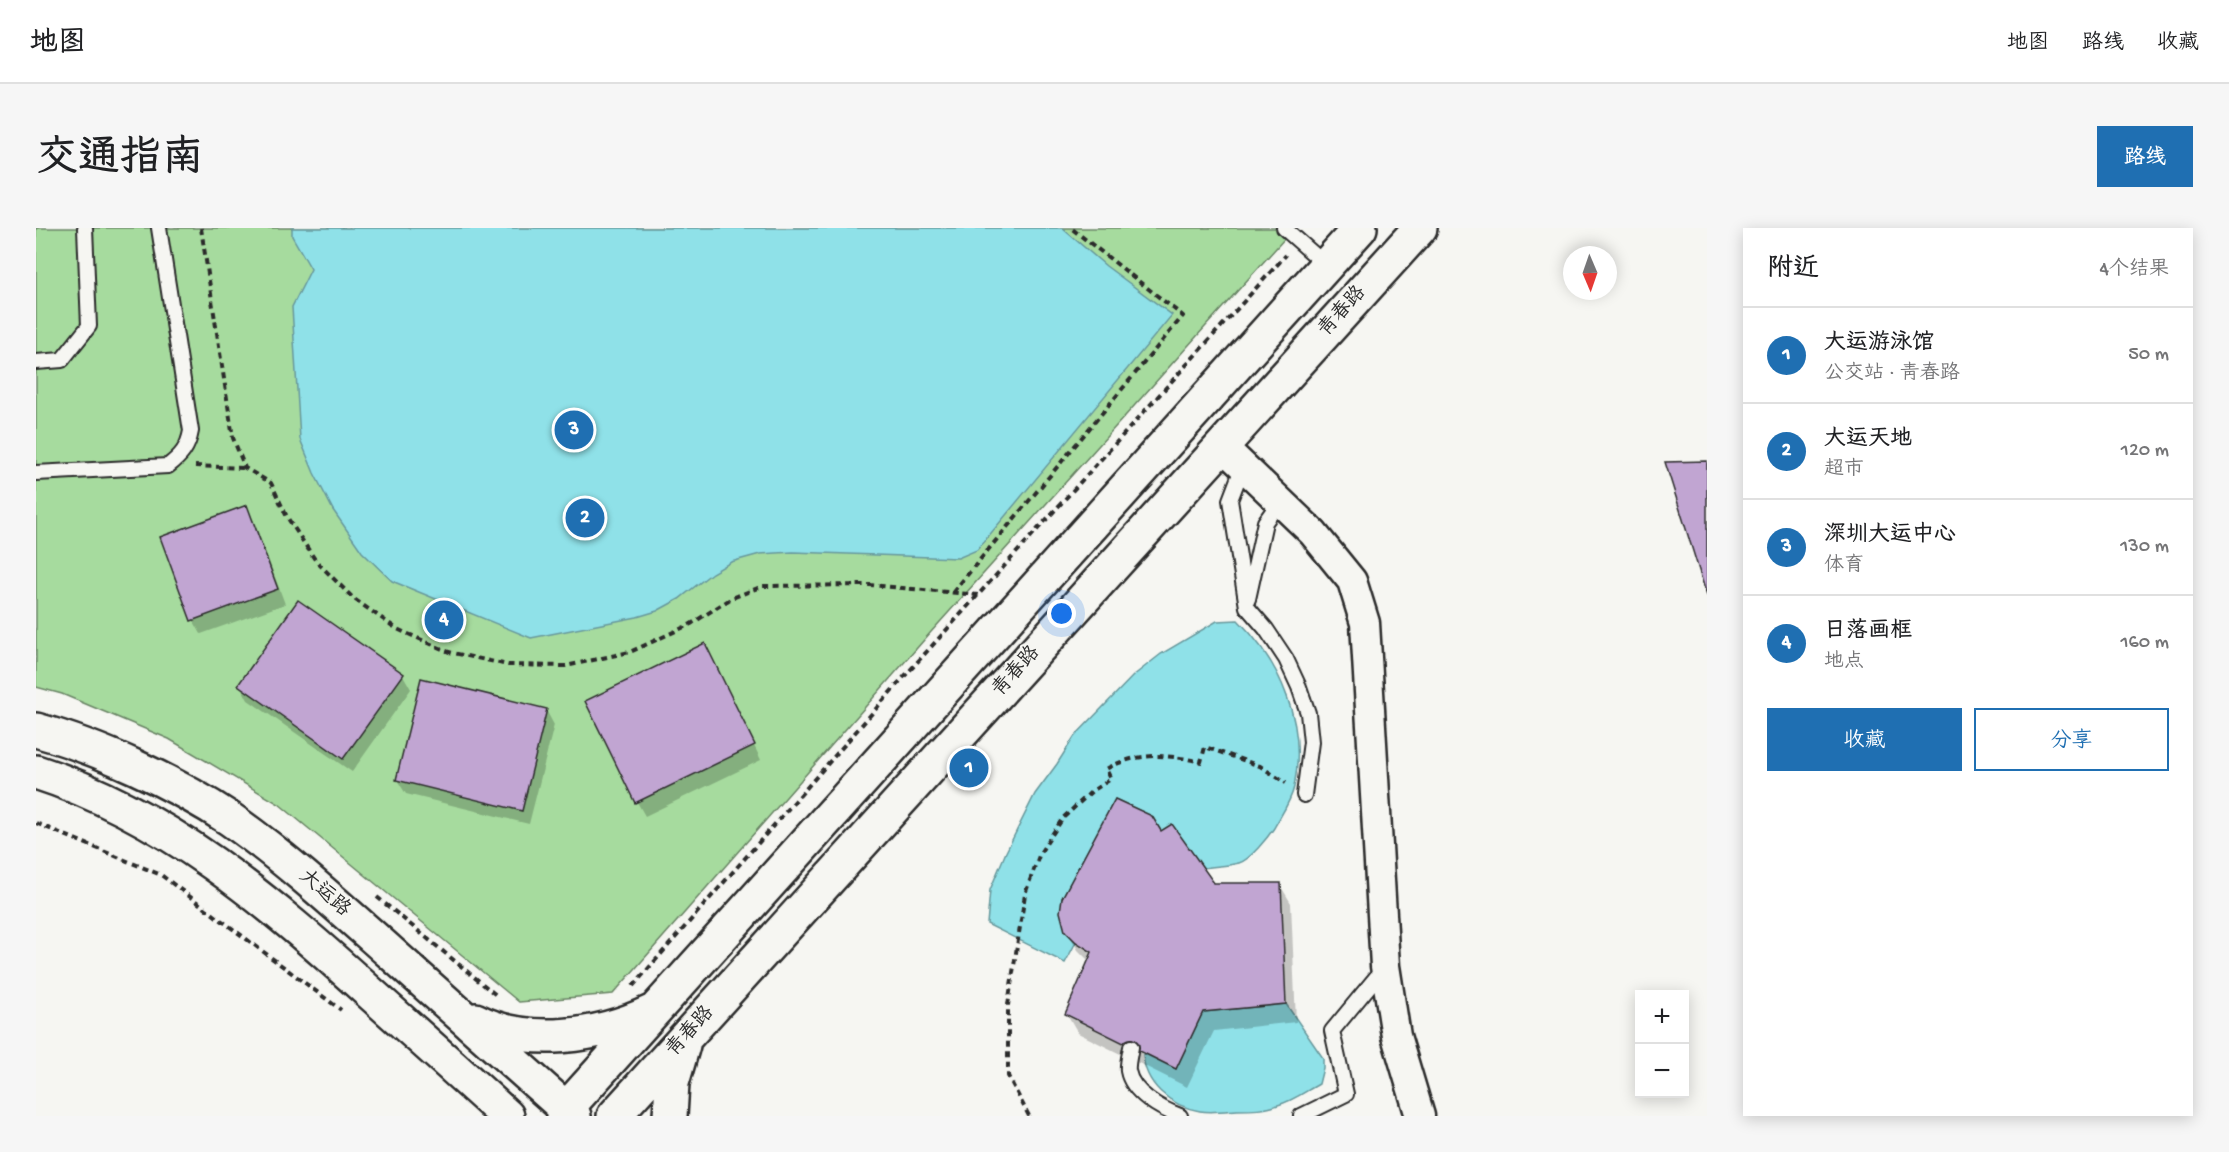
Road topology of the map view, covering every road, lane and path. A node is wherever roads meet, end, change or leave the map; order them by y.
1 (85, 228) edge
2 (159, 228) edge
3 (201, 228) edge
4 (1071, 228) edge
5 (1284, 228) edge
6 (1360, 228) edge
7 (1420, 228) edge
8 (1298, 242) junction
9 (1326, 265) junction
10 (36, 362) edge
11 (1233, 456) junction
12 (168, 466) junction
13 (245, 468) junction
14 (36, 473) edge
15 (1280, 501) junction
16 (952, 592) junction
17 (980, 595) junction
18 (1247, 607) junction
19 (36, 730) edge
20 (36, 772) edge
21 (1299, 791) joint
22 (36, 823) edge
23 (372, 894) dead end
24 (1385, 966) junction
25 (632, 987) dead end
26 (498, 997) dead end
27 (457, 1011) junction
28 (654, 1011) junction
29 (345, 1013) dead end
30 (686, 1037) junction
31 (1131, 1047) dead end
32 (568, 1114) edge
33 (507, 1116) edge
34 (614, 1116) edge
35 (670, 1116) edge
36 (1029, 1116) edge
37 (1180, 1116) edge
38 (1301, 1116) edge
39 (1420, 1116) edge

1 - 10 lane
2 - 12 lane
3 - 13 path
4 - 16 path
5 - 8 lane
6 - 9 street
7 - 11 street, 青春路
8 - 9 lane
8 - 17 path
9 - 28 street
11 - 15 street
11 - 18 lane
11 - 30 street, 青春路
12 - 13 path
12 - 14 lane
13 - 16 path
15 - 18 lane
15 - 24 street
16 - 17 path
17 - 25 path
18 - 21 lane
19 - 27 street, 大运路
20 - 33 street
21 - 36 path
22 - 29 path
23 - 26 path
24 - 38 lane
24 - 39 street
27 - 28 street
27 - 32 street, 大运路
28 - 32 street
30 - 34 street, 青春路
30 - 35 street
31 - 37 lane

